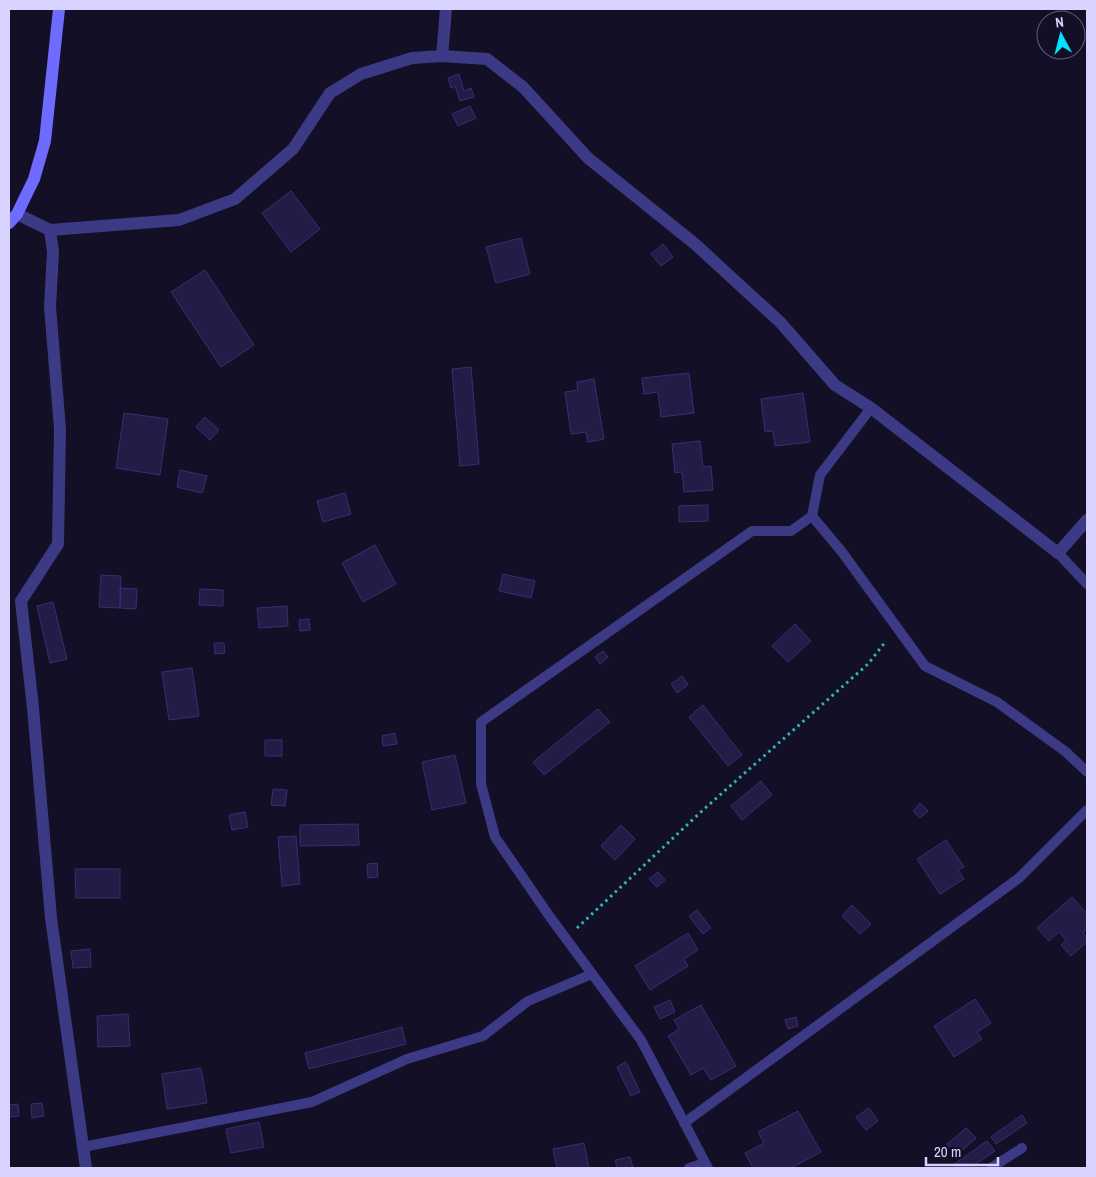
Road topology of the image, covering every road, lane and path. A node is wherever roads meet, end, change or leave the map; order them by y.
1 (59, 9) edge
2 (446, 9) edge
3 (442, 56) junction
4 (13, 218) edge
5 (50, 230) junction
6 (871, 408) junction
7 (812, 516) junction
8 (1087, 520) edge
9 (1058, 553) junction
10 (1087, 584) edge
11 (896, 628) junction
12 (1087, 772) edge
13 (1087, 810) edge
14 (566, 939) junction
15 (592, 974) junction
16 (684, 1123) junction
17 (83, 1148) junction
18 (1022, 1148) dead end
19 (707, 1166) edge
20 (86, 1168) edge
21 (689, 1168) edge
22 (991, 1168) edge

1 - 4 main road
2 - 3 street
3 - 5 street
3 - 6 street
4 - 5 street
5 - 17 street
6 - 7 lane
6 - 9 street
7 - 11 lane
7 - 14 lane
8 - 9 street
9 - 10 lane
11 - 12 lane
11 - 14 path
13 - 16 lane
14 - 15 lane
15 - 16 lane
15 - 17 lane
16 - 19 lane
17 - 20 street
18 - 22 lane
19 - 21 lane

